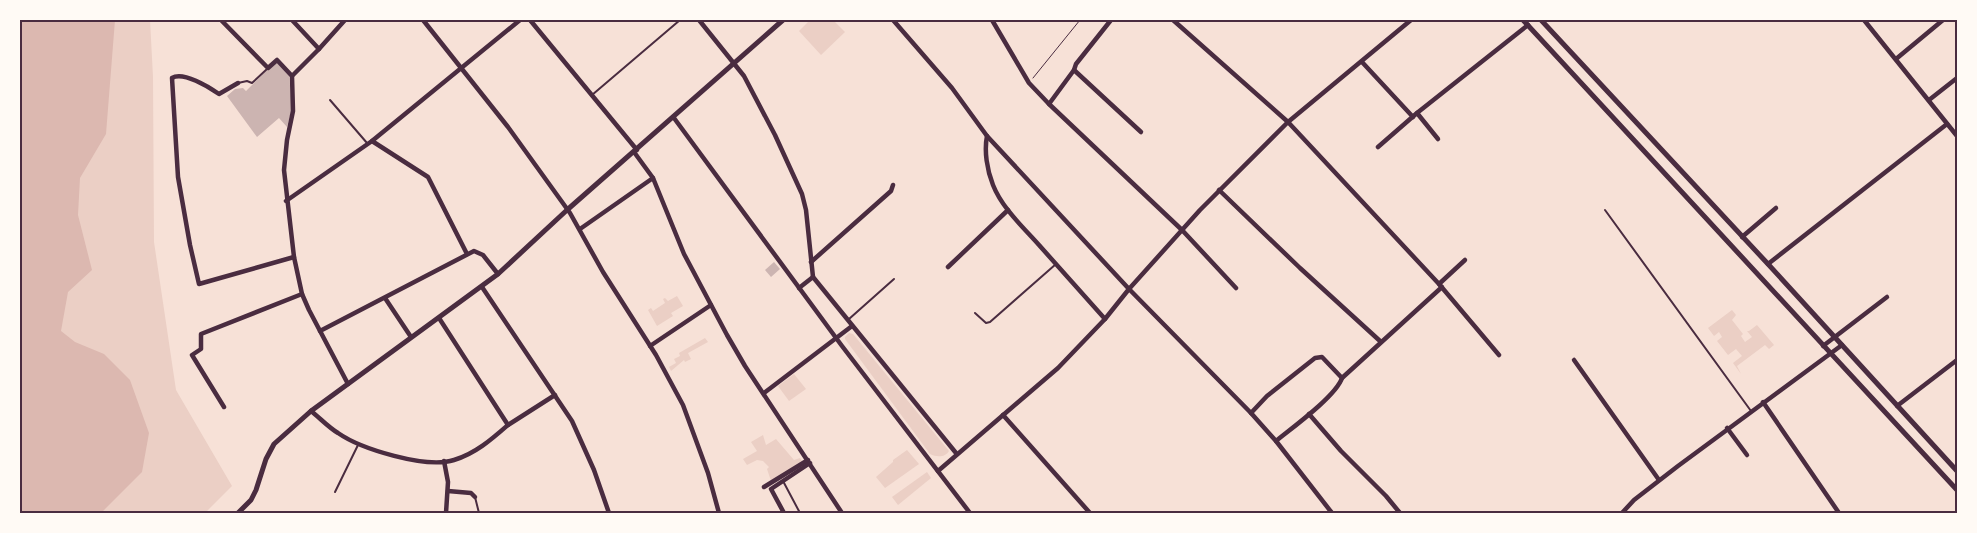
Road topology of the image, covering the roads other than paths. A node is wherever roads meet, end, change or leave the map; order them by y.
1 (221, 20) edge
2 (292, 20) edge
3 (345, 20) edge
4 (423, 20) edge
5 (520, 20) edge
6 (530, 20) edge
7 (680, 20) edge
8 (699, 20) edge
9 (783, 20) edge
10 (893, 20) edge
11 (992, 20) edge
12 (1111, 20) edge
13 (1173, 20) edge
14 (1411, 20) edge
15 (1523, 20) edge
16 (1541, 20) edge
17 (1864, 20) edge
18 (1943, 20) edge
19 (1528, 25) junction
20 (320, 49) junction
21 (1896, 59) junction
22 (1362, 62) junction
23 (734, 64) junction
24 (268, 68) junction
25 (462, 69) junction
26 (1074, 70) junction
27 (292, 76) junction
28 (1957, 78) edge
29 (238, 83) joint
30 (591, 96) junction
31 (330, 100) dead end
32 (1929, 100) junction
33 (1049, 104) junction
34 (1415, 115) junction
35 (1631, 117) junction
36 (674, 118) junction
37 (1288, 122) junction
38 (1947, 124) junction
39 (1622, 126) junction
40 (1141, 132) dead end
41 (987, 136) junction
42 (1957, 136) edge
43 (1438, 139) dead end
44 (370, 142) junction
45 (1378, 147) dead end
46 (635, 151) junction
47 (653, 178) junction
48 (893, 185) dead end
49 (1219, 190) junction
50 (286, 200) junction
51 (1776, 208) dead end
52 (567, 210) junction
53 (1008, 210) junction
54 (1605, 210) dead end
55 (580, 229) junction
56 (1182, 230) junction
57 (1742, 237) junction
58 (467, 254) junction
59 (294, 257) junction
60 (1465, 260) dead end
61 (811, 262) junction
62 (1056, 264) junction
63 (1768, 264) junction
64 (948, 267) dead end
65 (498, 274) junction
66 (813, 277) junction
67 (894, 279) dead end
68 (1440, 286) junction
69 (482, 287) junction
70 (799, 288) junction
71 (1236, 288) dead end
72 (1130, 289) junction
73 (302, 294) junction
74 (1887, 297) dead end
75 (385, 298) junction
76 (711, 305) junction
77 (975, 313) dead end
78 (439, 318) junction
79 (1106, 319) junction
80 (847, 321) junction
81 (852, 326) junction
82 (320, 331) junction
83 (836, 337) junction
84 (1835, 337) junction
85 (412, 338) junction
86 (1380, 342) junction
87 (1842, 345) junction
88 (650, 346) junction
89 (1823, 346) junction
90 (1831, 353) junction
91 (1499, 355) dead end
92 (1574, 360) dead end
93 (1957, 360) edge
94 (1342, 378) junction
95 (348, 384) junction
96 (764, 394) junction
97 (555, 395) junction
98 (1764, 402) junction
99 (1897, 406) junction
100 (224, 407) dead end
101 (311, 411) junction
102 (1751, 411) junction
103 (1251, 414) junction
104 (1309, 414) junction
105 (1003, 415) junction
106 (508, 425) junction
107 (1727, 428) junction
108 (1276, 441) junction
109 (358, 445) junction
110 (956, 453) junction
111 (1747, 455) dead end
112 (444, 462) junction
113 (809, 462) junction
114 (938, 471) junction
115 (1957, 471) edge
116 (1660, 480) junction
117 (783, 481) junction
118 (764, 487) dead end
119 (1957, 490) edge
120 (448, 491) junction
121 (335, 492) dead end
122 (475, 497) joint
123 (238, 513) edge
124 (446, 513) edge
125 (479, 513) edge
126 (609, 513) edge
127 (719, 513) edge
128 (784, 513) edge
129 (800, 513) edge
130 (842, 513) edge
131 (970, 513) edge
132 (1090, 513) edge
133 (1332, 513) edge
134 (1400, 513) edge
135 (1622, 513) edge
136 (1840, 513) edge

1 - 24 street
2 - 20 street
3 - 20 street
4 - 25 street
5 - 25 street
6 - 30 street
7 - 30 lane
8 - 23 street
9 - 23 street
10 - 41 street
11 - 33 street
12 - 26 street
13 - 37 street
14 - 22 street
15 - 19 street
16 - 35 street
17 - 21 street
18 - 21 street
19 - 34 street
19 - 39 street
20 - 27 street
21 - 32 street
22 - 34 street
22 - 37 street
23 - 36 street
23 - 61 street
24 - 27 street
24 - 29 lane
25 - 44 street
25 - 52 street
26 - 33 street
26 - 40 street
27 - 50 street
28 - 32 street
29 - 59 street
30 - 46 street
31 - 44 lane
32 - 38 street
33 - 56 street
34 - 43 street
34 - 45 street
35 - 39 street
35 - 57 street
36 - 46 street
36 - 70 street
37 - 49 street
37 - 68 street
38 - 42 street
38 - 63 street
39 - 89 street
41 - 53 street
41 - 72 street
44 - 50 street
44 - 58 street
46 - 47 street
46 - 52 street
47 - 55 street
47 - 76 street
48 - 61 street
49 - 56 street
49 - 86 street
50 - 59 street
51 - 57 street
52 - 55 street
52 - 65 street
53 - 62 street
53 - 64 street
54 - 102 lane
55 - 88 street
56 - 71 street
56 - 72 street
57 - 63 street
58 - 65 street
58 - 75 street
59 - 73 street
60 - 68 street
61 - 66 street
62 - 77 lane
62 - 79 street
63 - 84 street
65 - 69 street
66 - 70 street
66 - 80 street
67 - 80 lane
68 - 86 street
68 - 91 street
69 - 78 street
69 - 97 street
70 - 83 street
72 - 79 street
72 - 103 street
73 - 82 street
73 - 100 street
74 - 84 street
75 - 82 street
75 - 85 street
76 - 88 street
76 - 96 street
78 - 85 street
78 - 106 street
79 - 105 street
80 - 81 street
81 - 83 street
81 - 110 street
82 - 95 street
83 - 96 street
83 - 114 street
84 - 87 street
84 - 89 street
85 - 95 street
86 - 94 street
87 - 90 street
87 - 99 street
88 - 127 street
89 - 90 street
90 - 98 street
90 - 119 street
92 - 116 street
93 - 99 street
94 - 103 street
94 - 104 street
95 - 101 street
96 - 113 street
97 - 106 street
97 - 126 street
98 - 102 street
98 - 136 street
99 - 115 street
101 - 109 street
101 - 123 street
102 - 107 street
103 - 108 street
104 - 108 street
104 - 134 street
105 - 110 street
105 - 132 street
106 - 112 street
107 - 111 street
107 - 116 street
108 - 133 street
109 - 112 street
109 - 121 lane
110 - 114 street
112 - 120 street
113 - 117 street
113 - 118 street
113 - 130 street
114 - 131 street
116 - 135 street
117 - 128 street
117 - 129 lane
120 - 122 street
120 - 124 street
122 - 125 lane

